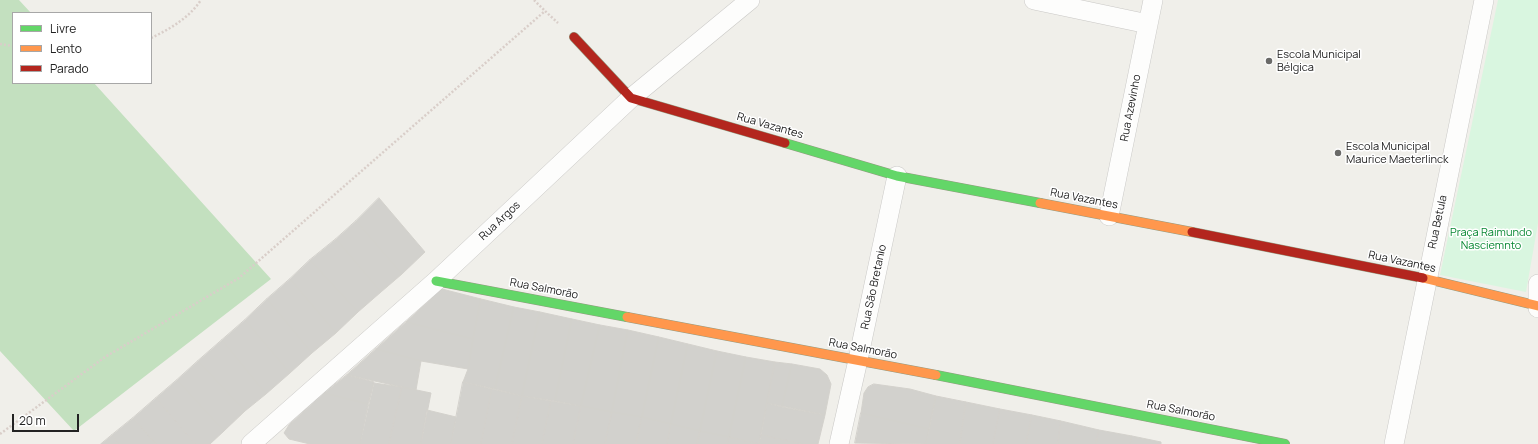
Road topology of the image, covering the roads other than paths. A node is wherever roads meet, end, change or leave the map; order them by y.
1 (750, 0) edge
2 (1034, 0) edge
3 (1153, 0) edge
4 (1484, 0) edge
5 (1148, 24) junction
6 (574, 37) road end
7 (631, 98) junction
8 (897, 176) junction
9 (1109, 216) junction
10 (1426, 279) junction
11 (436, 281) junction
12 (1538, 284) edge
13 (1538, 306) edge
14 (858, 360) junction
15 (251, 444) edge
16 (839, 444) edge
17 (1285, 444) edge
18 (1394, 444) edge

1 - 7 street, Rua Argos
2 - 5 street
3 - 5 street, Rua Azevinho
4 - 10 street, Rua Betula
5 - 9 street, Rua Azevinho
6 - 7 street
7 - 8 street, Rua Vazantes
7 - 11 street, Rua Argos
8 - 9 street, Rua Vazantes
8 - 14 street, Rua São Bretanio
9 - 10 street, Rua Vazantes
10 - 13 street, Rua Vazantes
10 - 18 street, Rua Betula
11 - 14 street, Rua Salmorão
11 - 15 street, Rua Argos
12 - 13 street
14 - 16 street, Rua São Bretanio
14 - 17 street, Rua Salmorão

